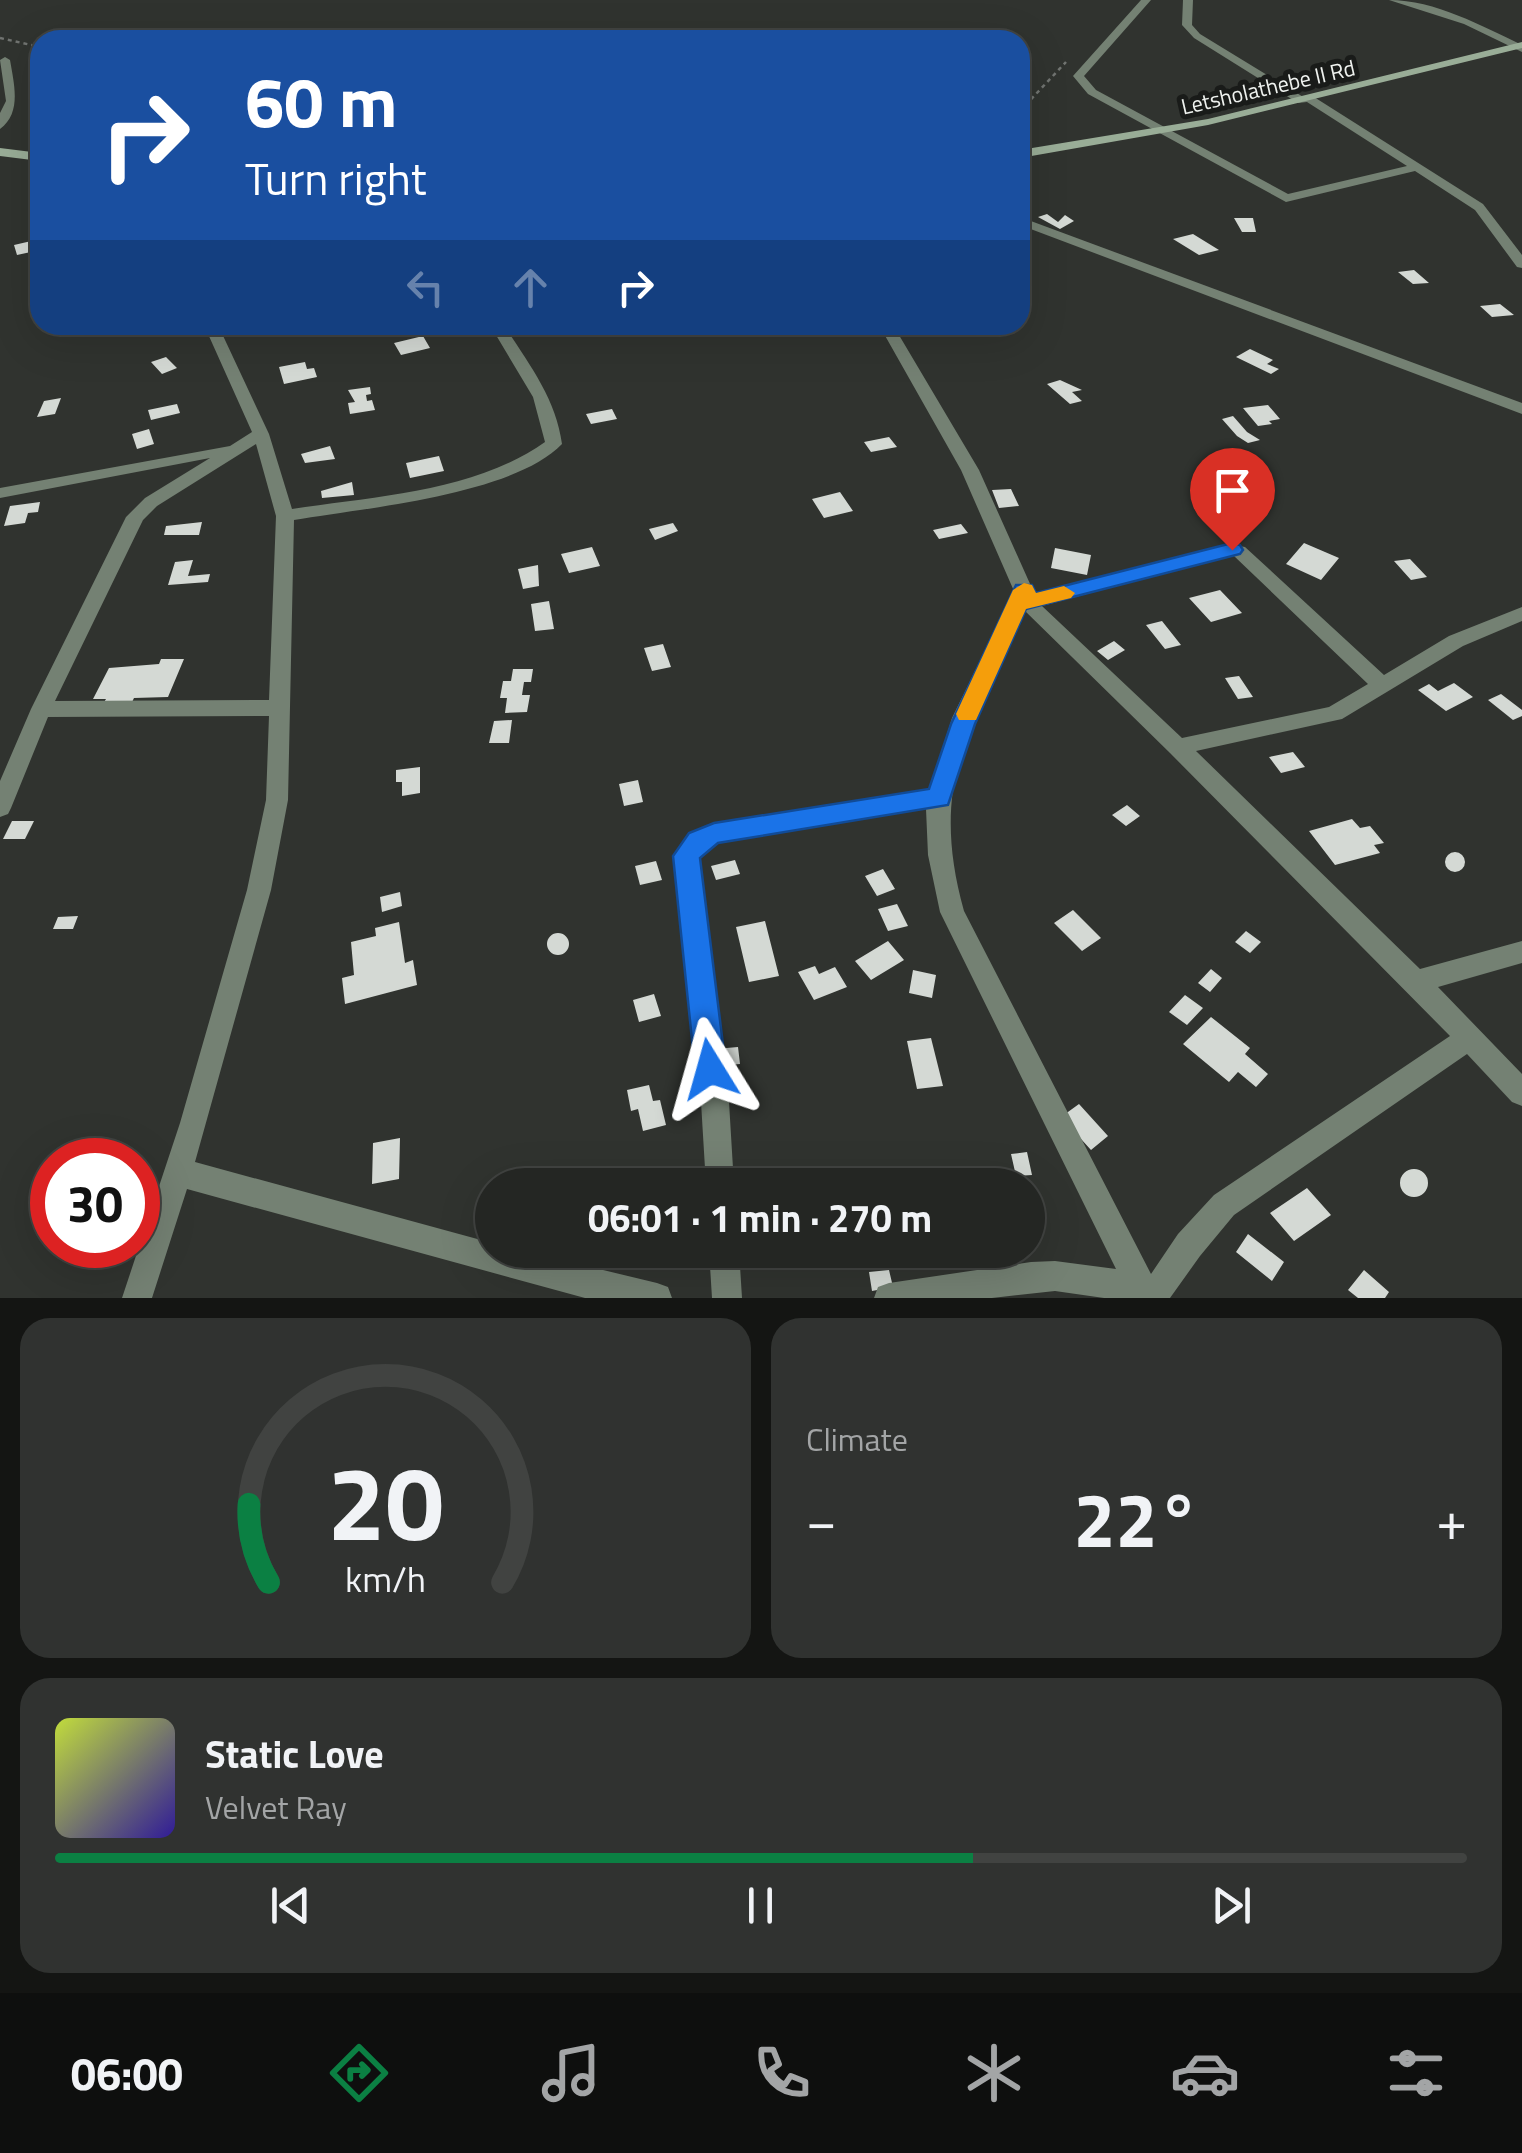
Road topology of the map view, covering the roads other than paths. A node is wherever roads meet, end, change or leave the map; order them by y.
1 (1146, 0) edge
2 (1188, 0) edge
3 (1394, 0) edge
4 (1520, 47) edge
5 (5, 60) dead end
6 (1306, 100) junction
7 (0, 126) edge
8 (1165, 131) junction
9 (1030, 152) edge
10 (2, 155) edge
11 (30, 156) edge
12 (1418, 166) junction
13 (1030, 225) edge
14 (1522, 264) edge
15 (216, 335) edge
16 (503, 335) edge
17 (892, 335) edge
18 (1522, 408) edge
19 (261, 434) junction
20 (239, 448) junction
21 (0, 492) edge
22 (285, 516) junction
23 (1027, 596) junction
24 (1522, 614) edge
25 (1383, 686) junction
26 (281, 708) junction
27 (41, 709) junction
28 (1178, 747) junction
29 (938, 798) junction
30 (0, 808) edge
31 (1522, 952) edge
32 (1416, 982) junction
33 (1470, 1037) junction
34 (1522, 1092) edge
35 (719, 1168) edge
36 (178, 1172) junction
37 (725, 1268) edge
38 (1150, 1292) edge
39 (137, 1298) edge
40 (657, 1298) edge
41 (727, 1298) edge
42 (889, 1298) edge

1 - 8 street
2 - 6 street
3 - 4 street
4 - 6 street, Letsholathebe II Rd
5 - 7 street
6 - 8 street, Letsholathebe II Rd
6 - 12 street
8 - 9 street, Letsholathebe II Rd
8 - 12 street
10 - 11 street
12 - 14 street
13 - 18 street
15 - 19 street
16 - 22 street
17 - 23 street
19 - 20 street
19 - 22 street
20 - 21 street
20 - 27 street
22 - 26 street
23 - 25 street
23 - 28 street
23 - 29 street
24 - 25 street
25 - 28 street
26 - 27 street
26 - 36 street
27 - 30 street
28 - 32 street
29 - 35 street
29 - 38 street
31 - 32 street
32 - 33 street
33 - 34 street
33 - 38 street
36 - 39 street
36 - 40 street
37 - 41 street
38 - 42 street

